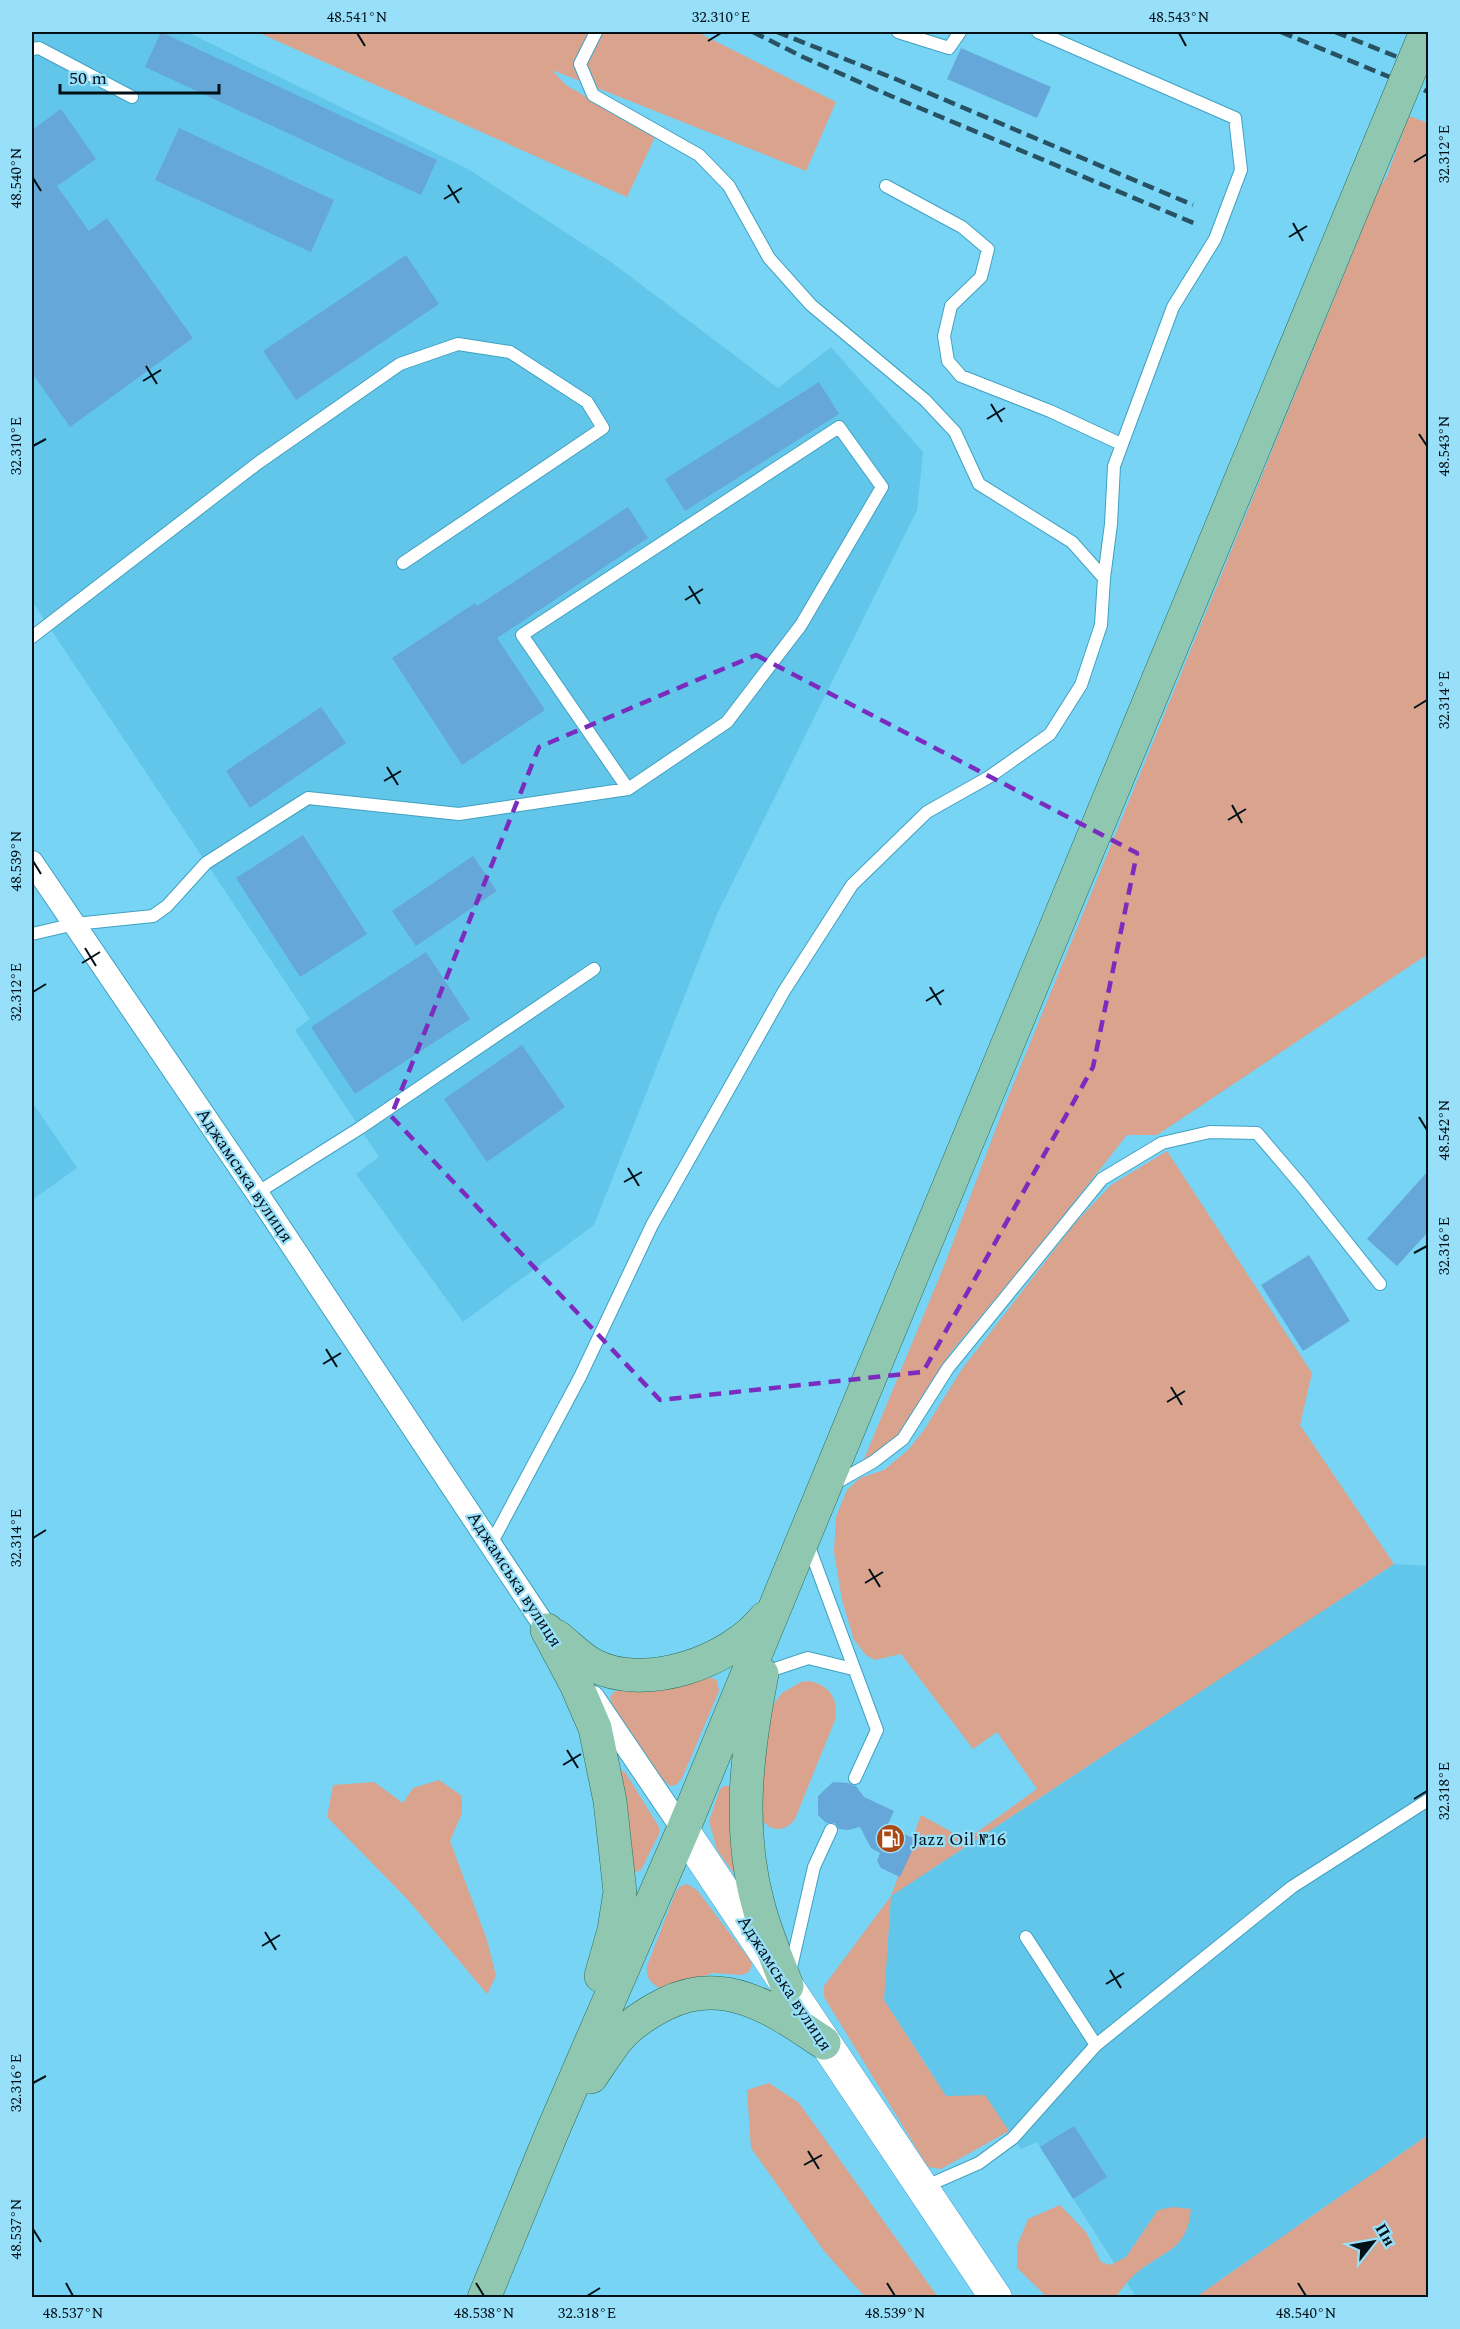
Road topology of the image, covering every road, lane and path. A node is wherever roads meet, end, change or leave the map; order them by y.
1 (596, 32) edge
2 (898, 32) edge
3 (960, 32) edge
4 (1038, 32) edge
5 (1426, 32) edge
6 (32, 48) edge
7 (132, 97) dead end
8 (886, 186) dead end
9 (1121, 444) junction
10 (403, 563) dead end
11 (1104, 578) junction
12 (32, 637) edge
13 (628, 789) junction
14 (32, 862) edge
15 (75, 924) junction
16 (32, 934) edge
17 (594, 969) dead end
18 (257, 1193) junction
19 (1380, 1284) dead end
20 (822, 1490) junction
21 (804, 1534) junction
22 (491, 1544) junction
23 (774, 1607) junction
24 (547, 1630) junction
25 (853, 1669) junction
26 (762, 1674) junction
27 (855, 1778) dead end
28 (1428, 1800) edge
29 (683, 1830) junction
30 (831, 1830) dead end
31 (1026, 1937) dead end
32 (787, 1986) junction
33 (824, 2043) junction
34 (1096, 2046) junction
35 (553, 2130) junction
36 (921, 2188) junction
37 (484, 2298) edge
38 (996, 2298) edge

1 - 11 lane
2 - 3 lane
4 - 9 lane
5 - 20 main road, bridge
6 - 7 lane
8 - 9 lane
9 - 11 lane
10 - 12 lane
11 - 22 lane
13 - 13 lane
13 - 15 lane
14 - 15 street, Аджамська вулиця
15 - 16 lane
15 - 18 street, Аджамська вулиця
17 - 18 lane
18 - 22 street, Аджамська вулиця
19 - 20 lane
20 - 21 main road
21 - 23 main road
21 - 25 lane
22 - 24 street, Аджамська вулиця
23 - 24 main road
23 - 26 main road
23 - 29 main road
24 - 29 street, Аджамська вулиця
24 - 35 main road
25 - 26 lane
25 - 27 lane
26 - 32 main road
28 - 34 lane
29 - 32 main road, Аджамська вулиця
29 - 35 main road
30 - 32 lane
31 - 34 lane
32 - 33 main road, Аджамська вулиця
33 - 35 main road
33 - 36 main road, Аджамська вулиця
34 - 36 lane
35 - 37 main road
36 - 38 main road, Аджамська вулиця

